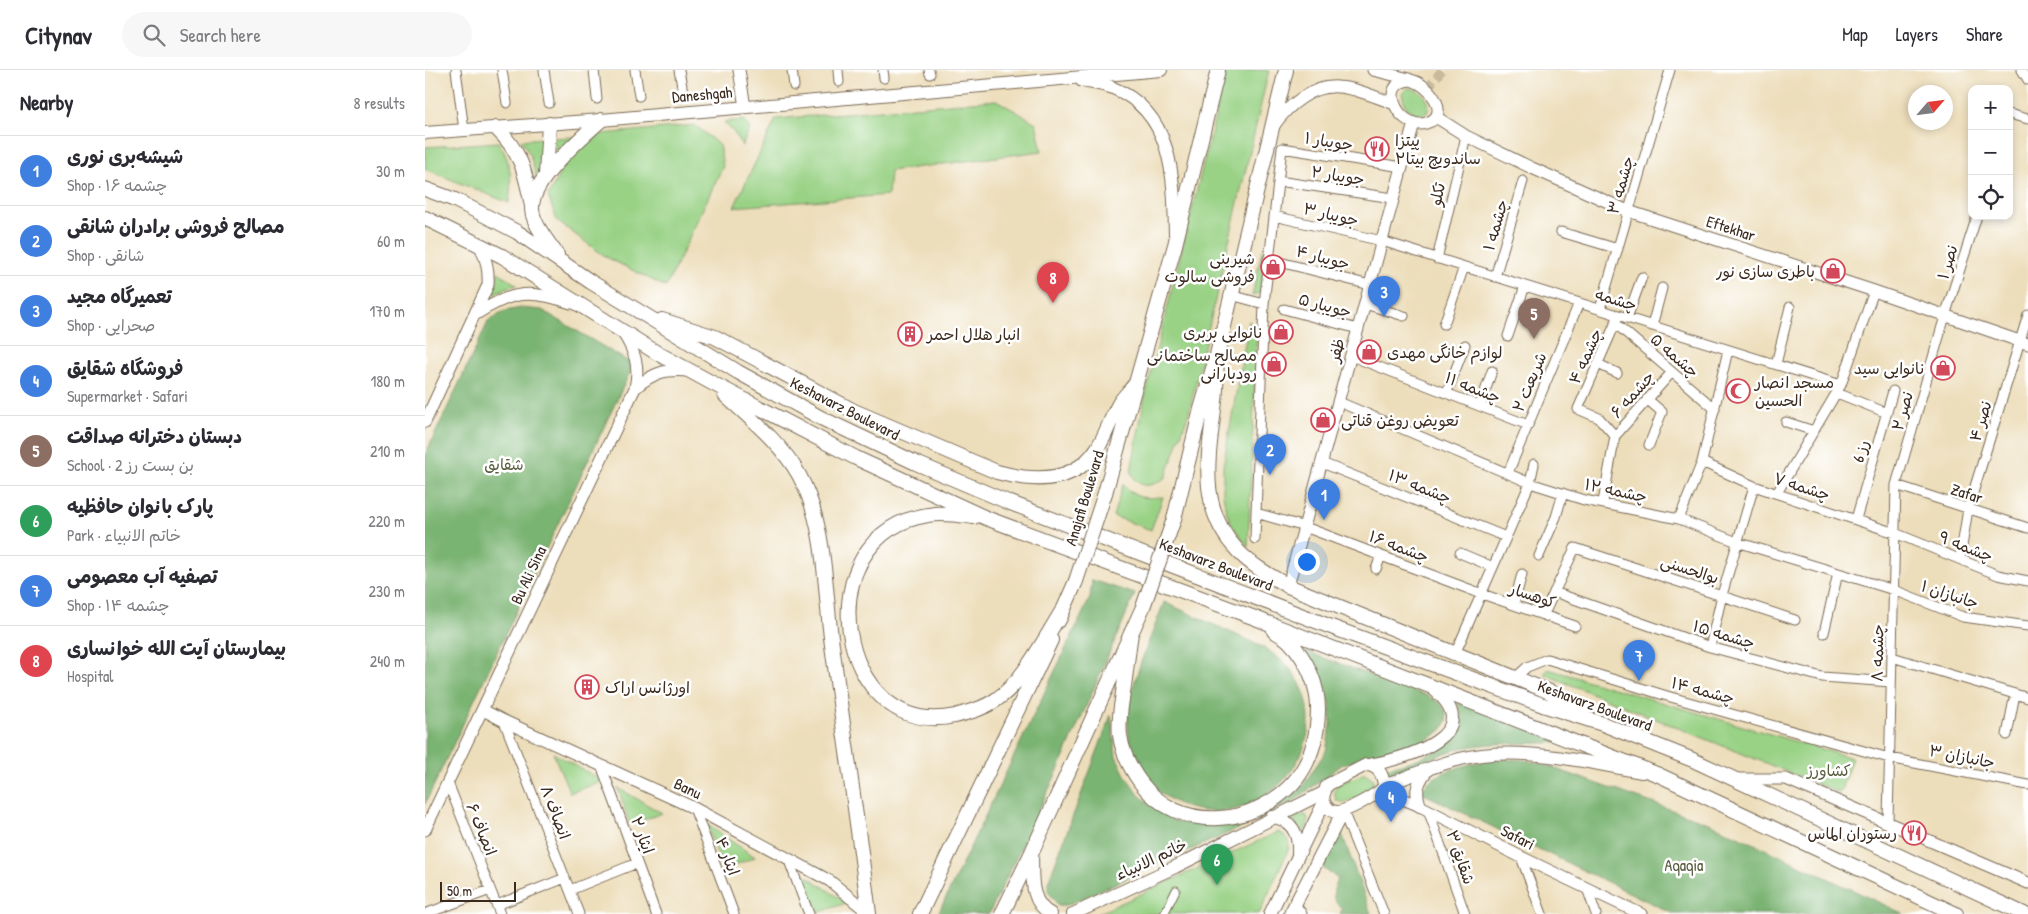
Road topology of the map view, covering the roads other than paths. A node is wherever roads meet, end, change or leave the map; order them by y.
1 (457, 70) edge
2 (502, 70) edge
3 (544, 70) edge
4 (594, 70) edge
5 (635, 70) edge
6 (679, 70) edge
7 (739, 70) edge
8 (792, 70) edge
9 (837, 70) edge
10 (1161, 70) edge
11 (1218, 70) edge
12 (1286, 70) edge
13 (1373, 70) edge
14 (1670, 70) edge
15 (2022, 70) edge
16 (1070, 78) junction
17 (1410, 80) junction
18 (2028, 80) edge
19 (839, 82) dead end
20 (794, 86) dead end
21 (683, 92) dead end
22 (639, 96) dead end
23 (597, 99) dead end
24 (549, 103) dead end
25 (507, 104) dead end
26 (1395, 104) junction
27 (745, 107) junction
28 (2013, 115) edge
29 (1435, 117) junction
30 (2028, 119) edge
31 (601, 120) junction
32 (1414, 123) junction
33 (549, 124) junction
34 (496, 128) junction
35 (464, 130) junction
36 (1269, 132) junction
37 (425, 133) edge
38 (1466, 136) junction
39 (1402, 167) junction
40 (546, 175) junction
41 (1278, 181) junction
42 (1523, 181) dead end
43 (425, 189) edge
44 (1393, 198) junction
45 (532, 207) junction
46 (1629, 211) junction
47 (1274, 216) junction
48 (425, 218) edge
49 (1976, 220) edge
50 (1561, 232) dead end
51 (1382, 241) junction
52 (479, 244) junction
53 (1175, 245) junction
54 (1618, 249) junction
55 (1268, 258) junction
56 (1437, 258) junction
57 (560, 260) junction
58 (1464, 267) junction
59 (1642, 276) dead end
60 (1495, 277) junction
61 (1370, 285) junction
62 (1525, 286) junction
63 (1662, 288) dead end
64 (1874, 291) junction
65 (1231, 295) junction
66 (1579, 303) junction
67 (1264, 304) junction
68 (1365, 304) junction
69 (1790, 307) dead end
70 (586, 309) junction
71 (1284, 309) dead end
72 (1600, 310) junction
73 (639, 312) junction
74 (476, 314) junction
75 (2028, 315) edge
76 (1404, 316) dead end
77 (1945, 316) junction
78 (1621, 319) junction
79 (1444, 324) dead end
80 (1652, 326) junction
81 (1358, 329) junction
82 (623, 332) junction
83 (1508, 336) dead end
84 (2024, 343) edge
85 (1465, 345) dead end
86 (1728, 350) junction
87 (1217, 355) junction
88 (1351, 356) junction
89 (1598, 364) junction
90 (1776, 364) junction
91 (1492, 370) dead end
92 (690, 371) junction
93 (1672, 372) junction
94 (1617, 373) dead end
95 (1136, 383) junction
96 (714, 384) junction
97 (635, 388) junction
98 (1839, 389) junction
99 (1893, 391) dead end
100 (1447, 392) junction
101 (1647, 400) junction
102 (1339, 402) junction
103 (1480, 406) junction
104 (1715, 409) junction
105 (1887, 412) junction
106 (425, 422) edge
107 (1786, 422) dead end
108 (1528, 425) junction
109 (1814, 431) junction
110 (1615, 436) junction
111 (1649, 445) dead end
112 (1702, 462) junction
113 (1322, 463) junction
114 (1534, 464) dead end
115 (1508, 473) junction
116 (1530, 483) junction
117 (1896, 485) junction
118 (1754, 486) junction
119 (1563, 493) junction
120 (1777, 493) junction
121 (1603, 502) junction
122 (1968, 509) junction
123 (1256, 513) junction
124 (986, 518) junction
125 (1679, 519) junction
126 (1856, 519) junction
127 (1305, 527) junction
128 (2028, 528) edge
129 (1895, 533) junction
130 (1506, 537) junction
131 (1255, 539) dead end
132 (1737, 542) junction
133 (1460, 553) dead end
134 (1381, 556) junction
135 (1539, 556) dead end
136 (1960, 559) junction
137 (1493, 567) junction
138 (1376, 569) dead end
139 (1838, 573) junction
140 (1521, 574) dead end
141 (2028, 580) edge
142 (1289, 586) junction
143 (1893, 590) junction
144 (1554, 592) junction
145 (1482, 594) junction
146 (1721, 595) junction
147 (1514, 604) junction
148 (1062, 611) junction
149 (1544, 614) junction
150 (1255, 618) junction
151 (1795, 620) dead end
152 (1575, 626) dead end
153 (2028, 626) edge
154 (1131, 633) junction
155 (1824, 633) dead end
156 (1711, 647) junction
157 (1455, 654) junction
158 (1892, 657) junction
159 (1515, 678) junction
160 (1891, 682) junction
161 (1428, 685) junction
162 (2015, 694) junction
163 (2028, 698) edge
164 (483, 710) junction
165 (504, 722) junction
166 (1603, 724) junction
167 (2007, 735) dead end
168 (1889, 758) junction
169 (601, 765) junction
170 (1369, 765) junction
171 (1428, 769) junction
172 (1659, 775) junction
173 (1736, 779) junction
174 (447, 783) junction
175 (2028, 785) edge
176 (1382, 788) junction
177 (1323, 797) junction
178 (693, 808) junction
179 (1424, 808) junction
180 (1343, 811) junction
181 (1272, 817) junction
182 (1888, 821) junction
183 (425, 830) edge
184 (1033, 852) junction
185 (1298, 856) junction
186 (1521, 857) junction
187 (788, 858) junction
188 (637, 863) junction
189 (565, 878) junction
190 (2028, 882) edge
191 (1587, 888) junction
192 (490, 890) junction
193 (570, 890) junction
194 (1176, 890) dead end
195 (497, 905) junction
196 (1296, 911) edge
197 (1076, 913) edge
198 (425, 914) edge
199 (500, 914) edge
200 (579, 914) edge
201 (656, 914) edge
202 (734, 914) edge
203 (809, 914) edge
204 (868, 914) edge
205 (919, 914) edge
206 (1002, 914) edge
207 (1051, 914) edge
208 (1065, 914) edge
209 (1164, 914) edge
210 (1270, 914) edge
211 (1384, 914) edge
212 (1465, 914) edge
213 (1542, 914) edge
214 (1597, 914) edge
215 (1641, 914) edge
216 (1956, 914) edge
217 (2023, 914) edge

1 - 35 street
2 - 25 street
3 - 24 street
4 - 23 street
5 - 22 street
6 - 21 street
7 - 27 street
8 - 20 street
9 - 19 street
10 - 16 main road, Daneshgah
11 - 53 main road, Anajafi Boulevard
12 - 36 main road
13 - 17 street
14 - 46 street, چشمه ۳
15 - 18 street
16 - 27 main road, Daneshgah
16 - 53 main road
17 - 26 street
17 - 29 street
26 - 32 street
26 - 36 street
27 - 31 main road, Daneshgah
28 - 30 street
29 - 32 street
29 - 38 street, Eftekhar
31 - 33 main road, Daneshgah
31 - 40 main road
32 - 39 street, ظفر
33 - 34 main road, Daneshgah
33 - 40 main road
34 - 35 main road, Daneshgah
34 - 45 main road
35 - 37 main road, Daneshgah
36 - 65 main road
38 - 46 street, Eftekhar
38 - 56 street, تکلو
39 - 41 street, جویبار ۱
39 - 44 street, ظفر
40 - 45 main road
41 - 44 street, جویبار ۲
41 - 47 street
42 - 60 street, چشمه ۱
43 - 57 main road, Keshavarz Boulevard
44 - 51 street, ظفر
45 - 57 main road
46 - 54 street, چشمه ۳
46 - 64 street, Eftekhar
47 - 51 street, جویبار ۳
47 - 55 street
48 - 52 main road
49 - 77 street, نصر ۱
50 - 54 street
51 - 56 street, چشمه
51 - 61 street, ظفر
52 - 70 main road
52 - 74 street
53 - 95 main road, Anajafi Boulevard
54 - 72 street, چشمه ۳
55 - 61 street, جویبار ۴
55 - 67 street
56 - 58 street, چشمه
57 - 73 main road, Keshavarz Boulevard
58 - 60 street, چشمه
58 - 79 street
59 - 78 street, چشمه ۴
60 - 62 street, چشمه
61 - 68 street, ظفر
62 - 66 street, چشمه
62 - 83 street
63 - 80 street
64 - 77 street, Eftekhar
64 - 98 street
65 - 67 street
65 - 87 main road
66 - 72 street, چشمه
66 - 108 street, شریعت ۲
67 - 123 street
68 - 76 street
68 - 81 street, ظفر
69 - 90 street
70 - 74 street
70 - 82 main road
71 - 81 street, جویبار ۵
72 - 78 street, چشمه
73 - 95 main road
73 - 166 main road, Keshavarz Boulevard
74 - 106 street
75 - 84 street, نصر ۴
77 - 84 street, Eftekhar
77 - 117 street, نصر ۲
78 - 80 street, چشمه
78 - 89 street, چشمه ۴
78 - 93 street, چشمه ۵
80 - 86 street, چشمه
81 - 88 street, ظفر
82 - 92 main road
82 - 97 street, Bu Ali Sina
84 - 122 street, نصر ۴
85 - 100 street
86 - 90 street, چشمه
86 - 104 street
87 - 142 main road
87 - 154 main road, bridge
88 - 100 street, چشمه ۱۱
88 - 102 street, ظفر
89 - 94 street
89 - 110 street, چشمه ۴
90 - 98 street, چشمه
91 - 103 street
92 - 96 main road
92 - 97 street
93 - 101 street, چشمه ۶
93 - 104 street, چشمه ۵
95 - 148 main road, Anajafi Boulevard, bridge
96 - 124 main road
96 - 204 main road
97 - 164 street, Bu Ali Sina
98 - 105 street, چشمه
98 - 109 street
99 - 105 street, رز 6
100 - 103 street, چشمه ۱۱
101 - 110 street, چشمه ۶
101 - 111 street
102 - 113 street, ظفر
102 - 115 street, چشمه ۱۲
103 - 108 street, چشمه ۱۱
104 - 112 street
105 - 126 street, رز 6
107 - 109 street
108 - 115 street, شریعت ۲
109 - 120 street
110 - 121 street
112 - 118 street, چشمه ۷
112 - 125 street
113 - 127 street, ظفر
113 - 130 street, چشمه ۱۳
114 - 116 street
115 - 116 street, چشمه ۱۲
116 - 119 street, چشمه ۱۲
116 - 130 street
117 - 122 street, Zafar
117 - 129 street, چشمه ۸
118 - 120 street, چشمه ۷
118 - 132 street
119 - 121 street, چشمه ۱۲
119 - 135 street
120 - 126 street, چشمه ۷
121 - 125 street, چشمه ۱۲
122 - 128 street, Zafar
122 - 136 street, نصر ۴
123 - 127 street, چشمه ۱۶
123 - 131 street
124 - 148 main road
124 - 150 main road
125 - 132 street, چشمه ۱۲
126 - 129 street, چشمه ۷
127 - 134 street, چشمه ۱۶
127 - 142 street, ظفر
129 - 136 street, چشمه ۹
129 - 143 street, چشمه ۸
130 - 137 street
132 - 139 street, چشمه ۱۲
132 - 146 street
133 - 137 street
134 - 138 street
134 - 145 street, چشمه ۱۶
136 - 141 street, چشمه ۹
137 - 145 street
139 - 143 street, چشمه ۱۲
139 - 155 street
140 - 147 street
142 - 157 main road
143 - 153 street, جانبازان ۱
143 - 158 street, چشمه ۸
144 - 146 street, بوالحسنی
144 - 149 street
144 - 156 street, چشمه ۱۵
145 - 147 street, کوهسار
145 - 157 street
146 - 151 street, بوالحسنی
146 - 156 street
147 - 149 street, کوهسار
148 - 205 main road, Anajafi Boulevard
149 - 152 street, کوهسار
150 - 154 main road
150 - 161 main road
154 - 184 main road
156 - 160 street, چشمه ۱۵
157 - 159 main road
158 - 160 street, چشمه ۸
158 - 162 street
159 - 166 main road
159 - 168 street, چشمه ۱۴
160 - 168 street, چشمه ۸
161 - 170 main road
161 - 172 main road
162 - 163 street
162 - 167 street
164 - 165 street, Banu
164 - 174 street, Bu Ali Sina
165 - 169 street, Banu
165 - 189 street, انصاف ۸
166 - 173 main road, Keshavarz Boulevard
168 - 175 street, جانبازان ۳
168 - 182 street, چشمه ۸
169 - 178 street, Banu
169 - 188 street, ایثار ۲
170 - 176 main road
170 - 177 main road
171 - 172 main road
171 - 176 main road
171 - 179 main road
172 - 216 main road
173 - 182 street
173 - 217 main road, Keshavarz Boulevard
174 - 183 street, Bu Ali Sina
174 - 192 street, انصاف ۶
176 - 179 street, Safari
176 - 180 main road
177 - 180 main road
177 - 181 main road, خاتم الانبیاء
177 - 185 main road
178 - 187 street, Banu
178 - 202 street, ایثار ۴
179 - 186 street, Safari
179 - 212 street, شقایق ۳
180 - 196 main road
180 - 211 street
181 - 185 main road
181 - 197 main road, خاتم الانبیاء
182 - 190 street
184 - 206 main road
184 - 207 main road
185 - 210 main road
186 - 191 street, Safari
186 - 213 street
187 - 203 street
187 - 204 street, Banu
188 - 193 street
188 - 201 street, ایثار ۲
189 - 193 street, انصاف ۸
189 - 195 street
191 - 214 street
191 - 215 street, Safari
192 - 195 street, انصاف ۶
192 - 198 street
193 - 200 street, انصاف ۸
194 - 209 street
195 - 199 street, انصاف ۶
197 - 208 main road, خاتم الانبیاء

